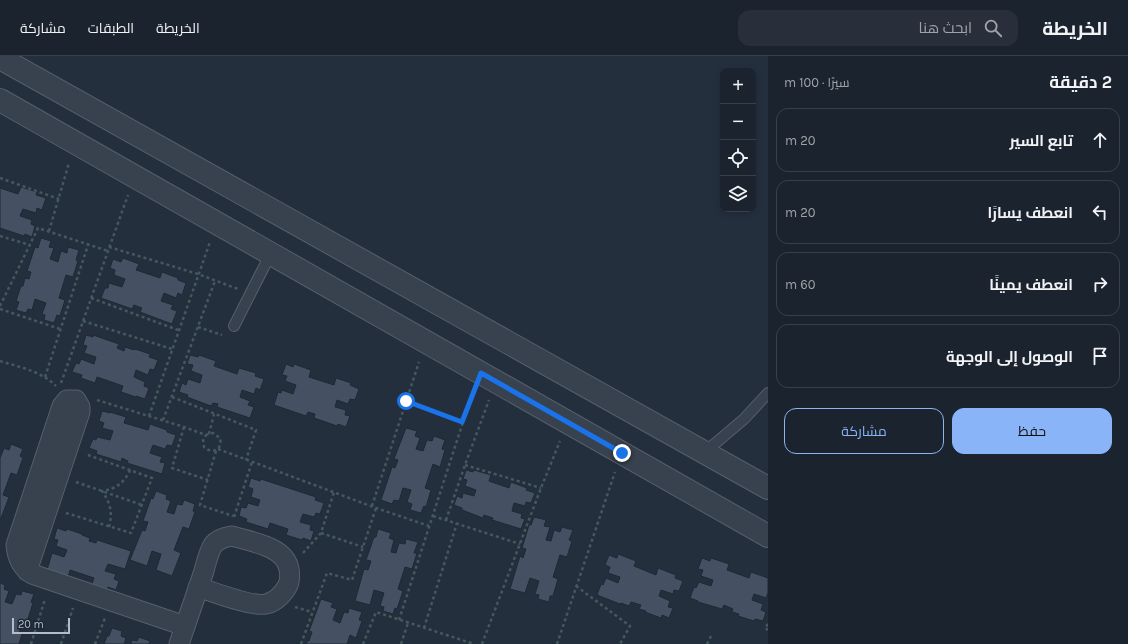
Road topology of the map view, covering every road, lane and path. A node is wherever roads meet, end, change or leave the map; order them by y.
1 (0, 58) edge
2 (0, 100) edge
3 (75, 142) junction
4 (136, 177) junction
5 (0, 178) edge
6 (59, 199) junction
7 (217, 222) junction
8 (49, 231) junction
9 (0, 236) edge
10 (30, 245) junction
11 (88, 245) junction
12 (109, 247) junction
13 (108, 251) junction
14 (271, 253) junction
15 (198, 274) junction
16 (215, 281) junction
17 (250, 293) junction
18 (91, 298) junction
19 (0, 308) edge
20 (83, 321) junction
21 (234, 326) joint
22 (198, 327) junction
23 (60, 329) junction
24 (178, 330) junction
25 (426, 342) junction
26 (172, 349) junction
27 (0, 361) edge
28 (45, 377) junction
29 (489, 377) junction
30 (768, 392) edge
31 (172, 397) junction
32 (406, 401) junction
33 (79, 403) junction
34 (214, 414) junction
35 (148, 416) junction
36 (163, 420) junction
37 (462, 422) junction
38 (568, 422) junction
39 (184, 427) junction
40 (207, 434) junction
41 (68, 448) junction
42 (217, 450) junction
43 (705, 452) junction
44 (622, 453) junction
45 (246, 460) junction
46 (252, 462) junction
47 (465, 465) junction
48 (130, 470) junction
49 (58, 476) junction
50 (208, 480) junction
51 (541, 488) junction
52 (768, 488) edge
53 (102, 491) junction
54 (334, 492) junction
55 (142, 505) junction
56 (372, 506) junction
57 (48, 508) junction
58 (376, 508) junction
59 (234, 516) junction
60 (433, 516) junction
61 (446, 520) junction
62 (457, 523) junction
63 (429, 526) junction
64 (109, 527) junction
65 (321, 533) junction
66 (232, 536) junction
67 (768, 536) edge
68 (520, 544) junction
69 (363, 547) junction
70 (288, 564) junction
71 (27, 571) junction
72 (51, 581) junction
73 (576, 586) junction
74 (198, 587) junction
75 (79, 590) junction
76 (111, 601) junction
77 (399, 620) junction
78 (408, 623) junction
79 (768, 624) edge
80 (185, 626) junction
81 (424, 628) junction
82 (768, 630) edge
83 (710, 636) dead end
84 (31, 644) edge
85 (61, 644) edge
86 (95, 644) edge
87 (179, 644) edge
88 (301, 644) edge
89 (363, 644) edge
90 (401, 644) edge
91 (474, 644) edge
92 (482, 644) edge
93 (557, 644) edge
94 (620, 644) edge
95 (708, 644) edge

1 - 43 street
2 - 3 street
3 - 4 street
3 - 6 path
4 - 7 street
4 - 12 path
5 - 6 path
6 - 8 path
7 - 14 street
7 - 15 path
8 - 10 path
8 - 11 path
9 - 10 path
10 - 19 path
11 - 13 path
11 - 23 path
12 - 13 path
12 - 15 path
13 - 18 path
14 - 17 lane
14 - 25 street
15 - 16 path
15 - 24 path
16 - 17 path
16 - 22 path
17 - 21 lane
18 - 20 path
18 - 24 path
19 - 23 path
20 - 26 path
20 - 28 path
21 - 22 path
22 - 31 path
23 - 28 path
24 - 26 path
25 - 29 street
25 - 32 path
26 - 35 path
27 - 28 path
29 - 37 path
29 - 38 street
29 - 47 path
30 - 43 lane
31 - 34 path
31 - 36 path
32 - 37 path
32 - 56 path
33 - 35 path
33 - 41 street
33 - 71 street
34 - 40 path
34 - 45 path
35 - 36 path
36 - 39 path
37 - 60 path
38 - 44 street
38 - 51 path
39 - 40 path
39 - 50 path
40 - 42 path
40 - 42 path
41 - 48 path
41 - 49 street
42 - 45 path
42 - 50 path
43 - 52 street
44 - 67 street
44 - 73 path
45 - 46 path
46 - 54 path
46 - 59 path
47 - 51 path
47 - 61 path
48 - 53 path
48 - 55 path
49 - 53 path
49 - 57 street
50 - 59 path
51 - 68 path
53 - 55 path
53 - 64 path
54 - 56 path
54 - 65 path
55 - 64 path
56 - 58 path
57 - 64 path
57 - 71 street
58 - 63 path
58 - 69 path
59 - 66 path
60 - 61 path
60 - 63 path
61 - 62 path
62 - 68 path
62 - 81 path
63 - 77 path
65 - 69 path
65 - 70 path
66 - 70 street
66 - 74 street
68 - 92 path
69 - 88 path
70 - 74 street
71 - 72 street
72 - 75 street
72 - 84 path
73 - 93 path
73 - 94 path
74 - 80 street
75 - 76 street
75 - 85 path
76 - 80 street
76 - 86 path
77 - 78 path
77 - 89 path
78 - 81 path
78 - 90 path
79 - 82 path
80 - 87 street
81 - 91 path
83 - 95 path

